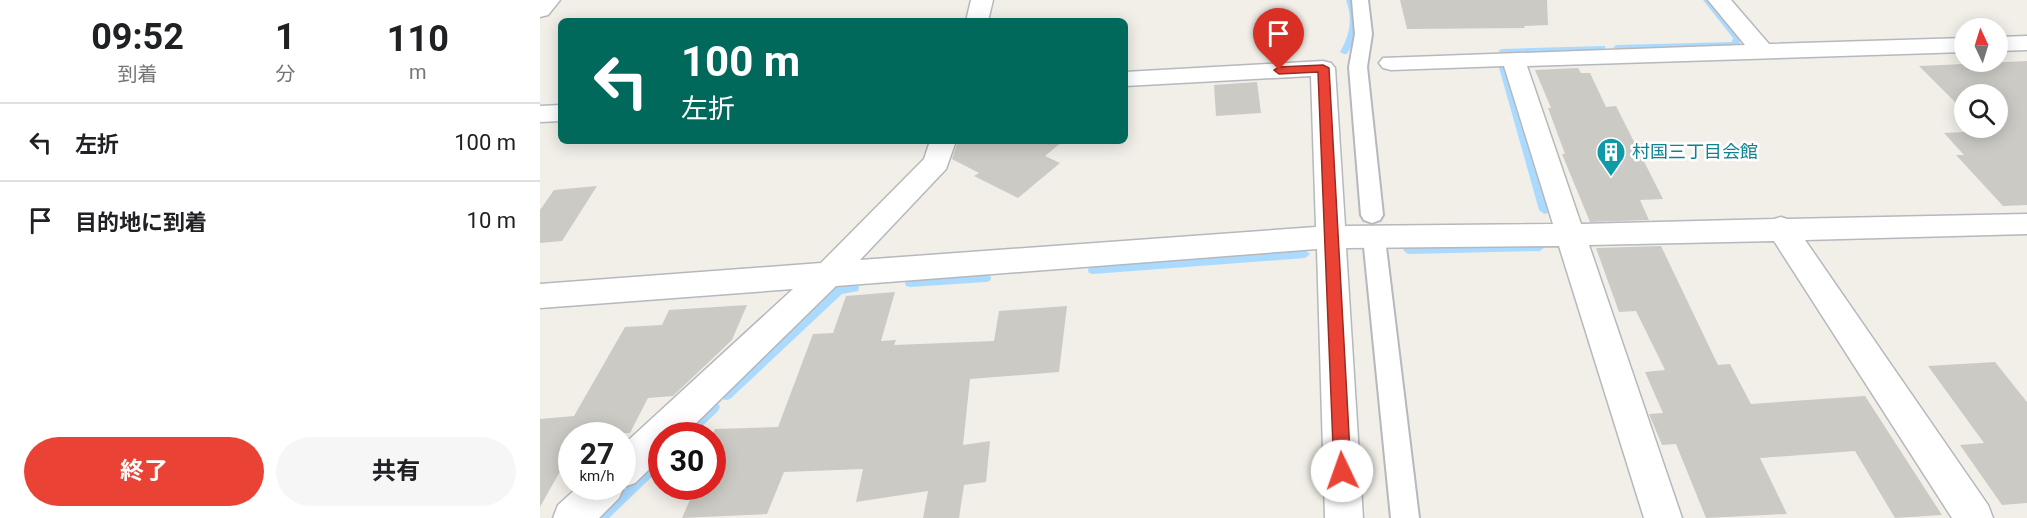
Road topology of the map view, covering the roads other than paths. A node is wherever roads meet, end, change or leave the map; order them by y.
1 (549, 0) edge
2 (982, 0) edge
3 (1360, 0) edge
4 (1719, 0) edge
5 (540, 10) edge
6 (978, 18) edge
7 (2027, 43) edge
8 (2008, 44) edge
9 (1954, 45) edge
10 (1762, 52) junction
11 (1513, 59) junction
12 (1391, 63) dead end
13 (1128, 79) edge
14 (558, 113) edge
15 (540, 114) edge
16 (942, 144) edge
17 (1372, 215) dead end
18 (1781, 228) junction
19 (2023, 229) edge
20 (1571, 235) junction
21 (1331, 237) junction
22 (1375, 247) dead end
23 (829, 274) junction
24 (540, 296) edge
25 (636, 458) edge
26 (591, 500) edge
27 (572, 518) edge
28 (1344, 518) edge
29 (1405, 518) edge
30 (1663, 518) edge
31 (1974, 518) edge

1 - 5 street
2 - 6 street
3 - 17 street
4 - 10 street
7 - 8 street
9 - 10 street
10 - 11 street
11 - 12 street
11 - 20 street
13 - 21 street
14 - 15 street
16 - 23 street
18 - 19 street
18 - 20 street
18 - 31 street
20 - 21 street
20 - 30 street
21 - 23 street
21 - 28 street
22 - 29 street
23 - 24 street
23 - 25 street
26 - 27 street

